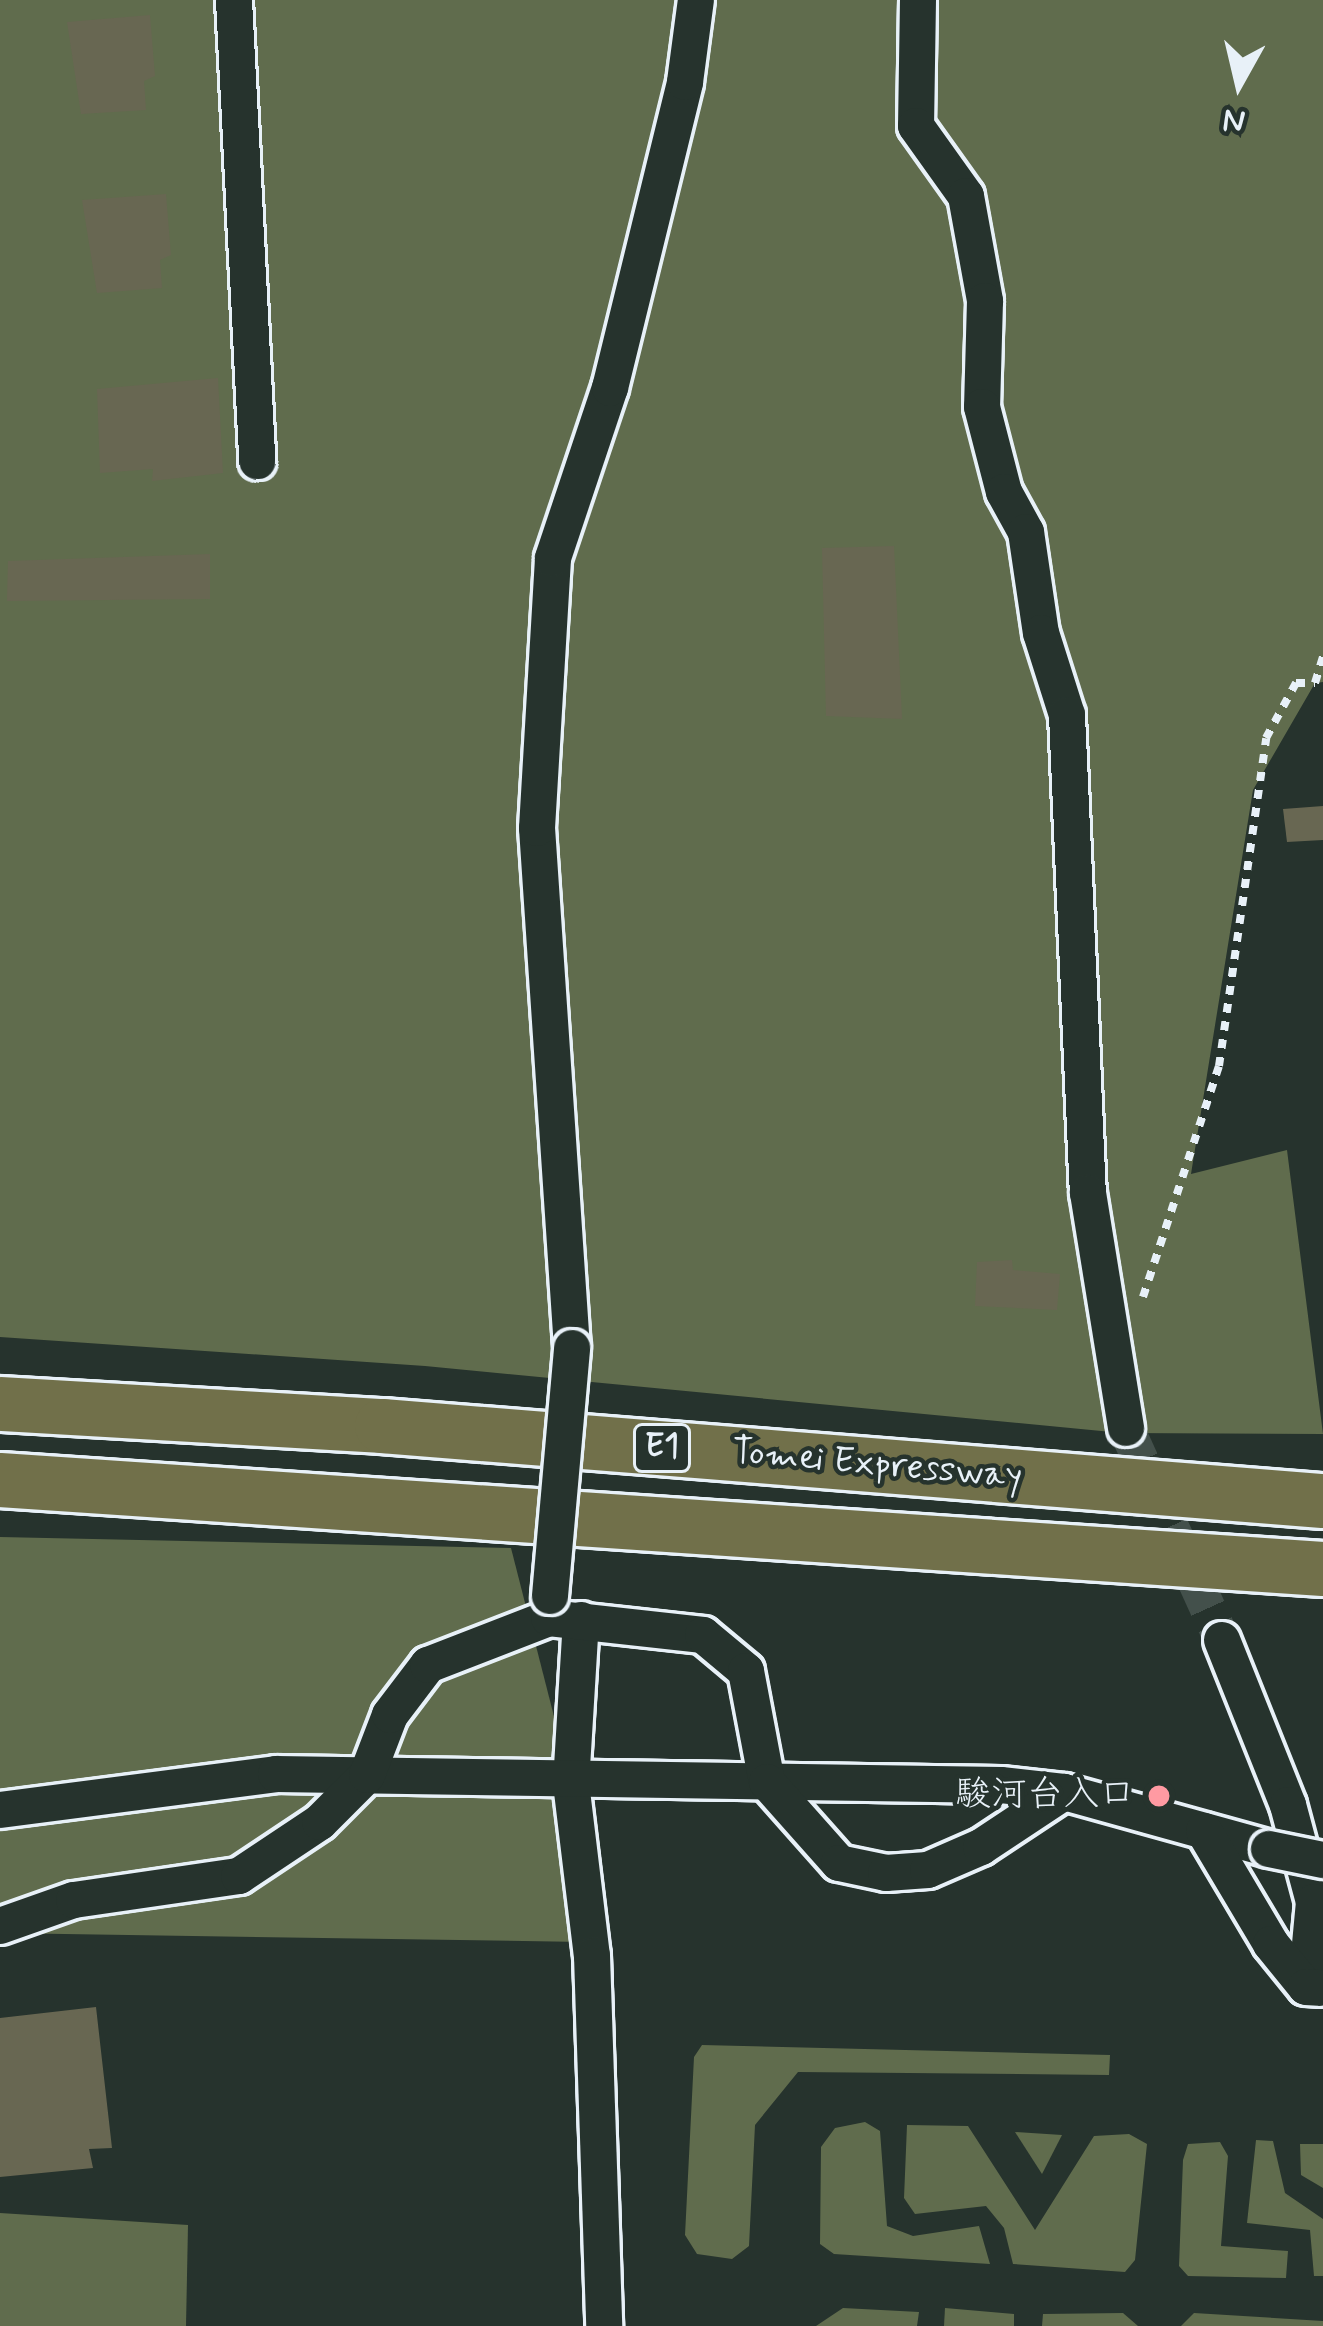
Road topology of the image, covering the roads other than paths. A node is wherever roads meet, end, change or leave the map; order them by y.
1 (234, 0) edge
2 (695, 0) edge
3 (918, 0) edge
4 (257, 461) dead end
5 (0, 1403) edge
6 (1126, 1428) tunnel mouth
7 (0, 1480) edge
8 (1323, 1502) edge
9 (1323, 1569) edge
10 (560, 1611) junction
11 (1222, 1640) tunnel mouth
12 (367, 1775) junction
13 (767, 1782) junction
14 (571, 1783) junction
15 (1064, 1792) junction
16 (0, 1810) edge
17 (1204, 1831) junction
18 (1323, 1860) edge
19 (0, 1926) edge
20 (1314, 1988) edge
21 (604, 2326) edge

1 - 4 street
2 - 10 street, bridge
3 - 6 street
5 - 8 highway, Tomei Expressway / E1
7 - 9 highway, Tomei Expressway / E1
10 - 12 street
10 - 13 street
10 - 14 street
11 - 20 street
12 - 14 street
12 - 16 street
12 - 19 street
13 - 14 street
13 - 15 street
13 - 15 street
14 - 21 street
15 - 17 street
17 - 18 street, bridge
17 - 20 street

